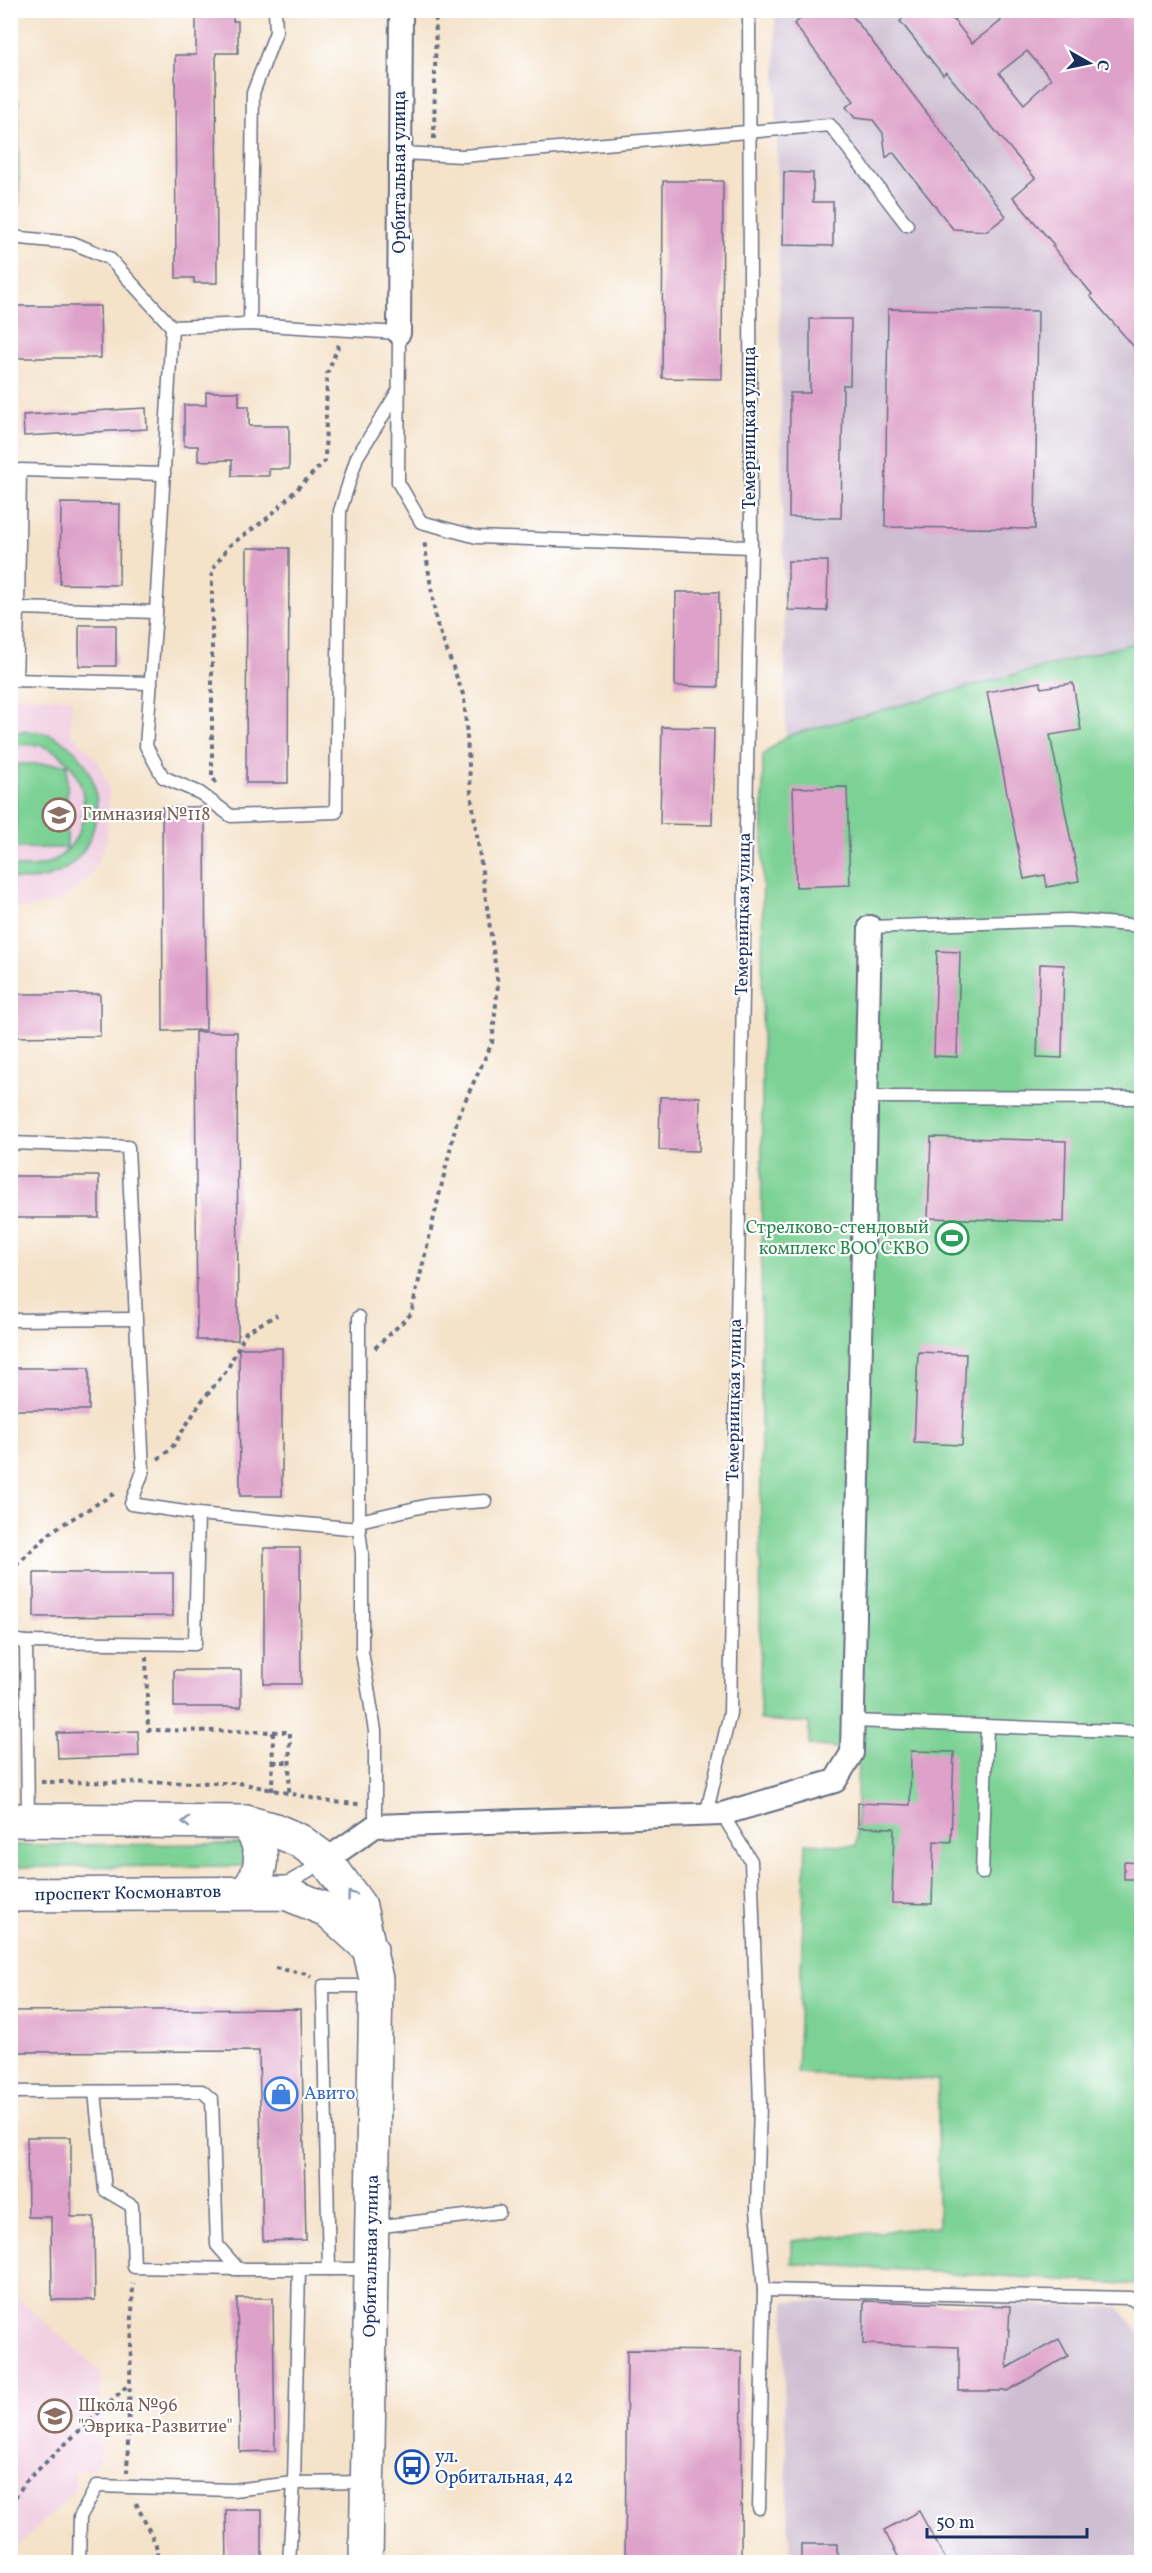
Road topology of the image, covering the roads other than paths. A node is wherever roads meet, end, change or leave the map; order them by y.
1 (275, 10) edge
2 (401, 10) edge
3 (749, 10) edge
4 (749, 131) junction
5 (400, 153) junction
6 (907, 225) dead end
7 (10, 237) edge
8 (250, 324) junction
9 (172, 327) junction
10 (399, 333) junction
11 (397, 393) junction
12 (164, 474) junction
13 (750, 547) junction
14 (18, 608) junction
15 (156, 612) junction
16 (13, 680) edge
17 (151, 683) junction
18 (1142, 926) edge
19 (870, 927) joint
20 (866, 1097) junction
21 (1142, 1098) edge
22 (10, 1143) edge
23 (359, 1317) dead end
24 (135, 1318) junction
25 (10, 1320) edge
26 (485, 1501) dead end
27 (198, 1514) junction
28 (359, 1525) junction
29 (10, 1640) edge
30 (26, 1642) junction
31 (853, 1721) junction
32 (987, 1726) junction
33 (1142, 1732) edge
34 (714, 1814) junction
35 (375, 1816) junction
36 (19, 1820) edge
37 (245, 1822) junction
38 (326, 1860) junction
39 (982, 1873) dead end
40 (258, 1892) junction
41 (10, 1895) edge
42 (371, 1950) junction
43 (376, 1986) junction
44 (10, 2092) edge
45 (95, 2092) junction
46 (500, 2212) dead end
47 (373, 2227) junction
48 (238, 2269) junction
49 (299, 2269) junction
50 (329, 2269) junction
51 (373, 2270) junction
52 (764, 2290) junction
53 (1142, 2305) edge
54 (367, 2482) junction
55 (294, 2483) junction
56 (759, 2508) dead end
57 (79, 2562) edge
58 (289, 2562) edge
59 (366, 2562) edge

1 - 8 lane
2 - 5 street, Орбитальная улица
3 - 4 lane, Темерницкая улица
4 - 5 lane
4 - 6 lane
4 - 13 lane, Темерницкая улица
5 - 10 street, Орбитальная улица
7 - 9 lane
8 - 9 lane
8 - 10 lane
9 - 12 lane
10 - 11 lane
11 - 13 lane
11 - 17 lane
12 - 14 lane
12 - 15 lane
13 - 34 lane, Темерницкая улица
14 - 15 lane
14 - 16 lane
15 - 17 lane
16 - 17 lane
18 - 19 lane
19 - 20 street
20 - 21 lane
20 - 31 street
22 - 24 lane
23 - 28 lane
24 - 25 lane
24 - 27 lane
26 - 28 lane
27 - 28 lane
27 - 30 lane
28 - 35 lane
29 - 30 lane
30 - 36 lane
31 - 32 lane
31 - 34 street
32 - 33 lane
32 - 39 lane
34 - 35 street
34 - 52 lane
35 - 38 street
37 -> 36 main road
37 - 38 main road
37 - 40 main road, проспект Космонавтов
38 - 40 lane
42 -> 38 main road
40 - 41 main road, проспект Космонавтов
40 - 42 main road, проспект Космонавтов
42 - 43 main road, Орбитальная улица
43 - 47 main road, Орбитальная улица
43 - 50 lane
44 - 45 lane
45 - 48 lane
45 - 48 lane
46 - 47 lane
47 - 51 main road, Орбитальная улица
48 - 49 lane
49 - 50 lane
49 - 55 lane
50 - 51 lane
51 - 54 main road, Орбитальная улица
52 - 53 lane
52 - 56 lane
54 - 55 lane
54 - 59 main road, Орбитальная улица
55 - 57 lane
55 - 58 lane

